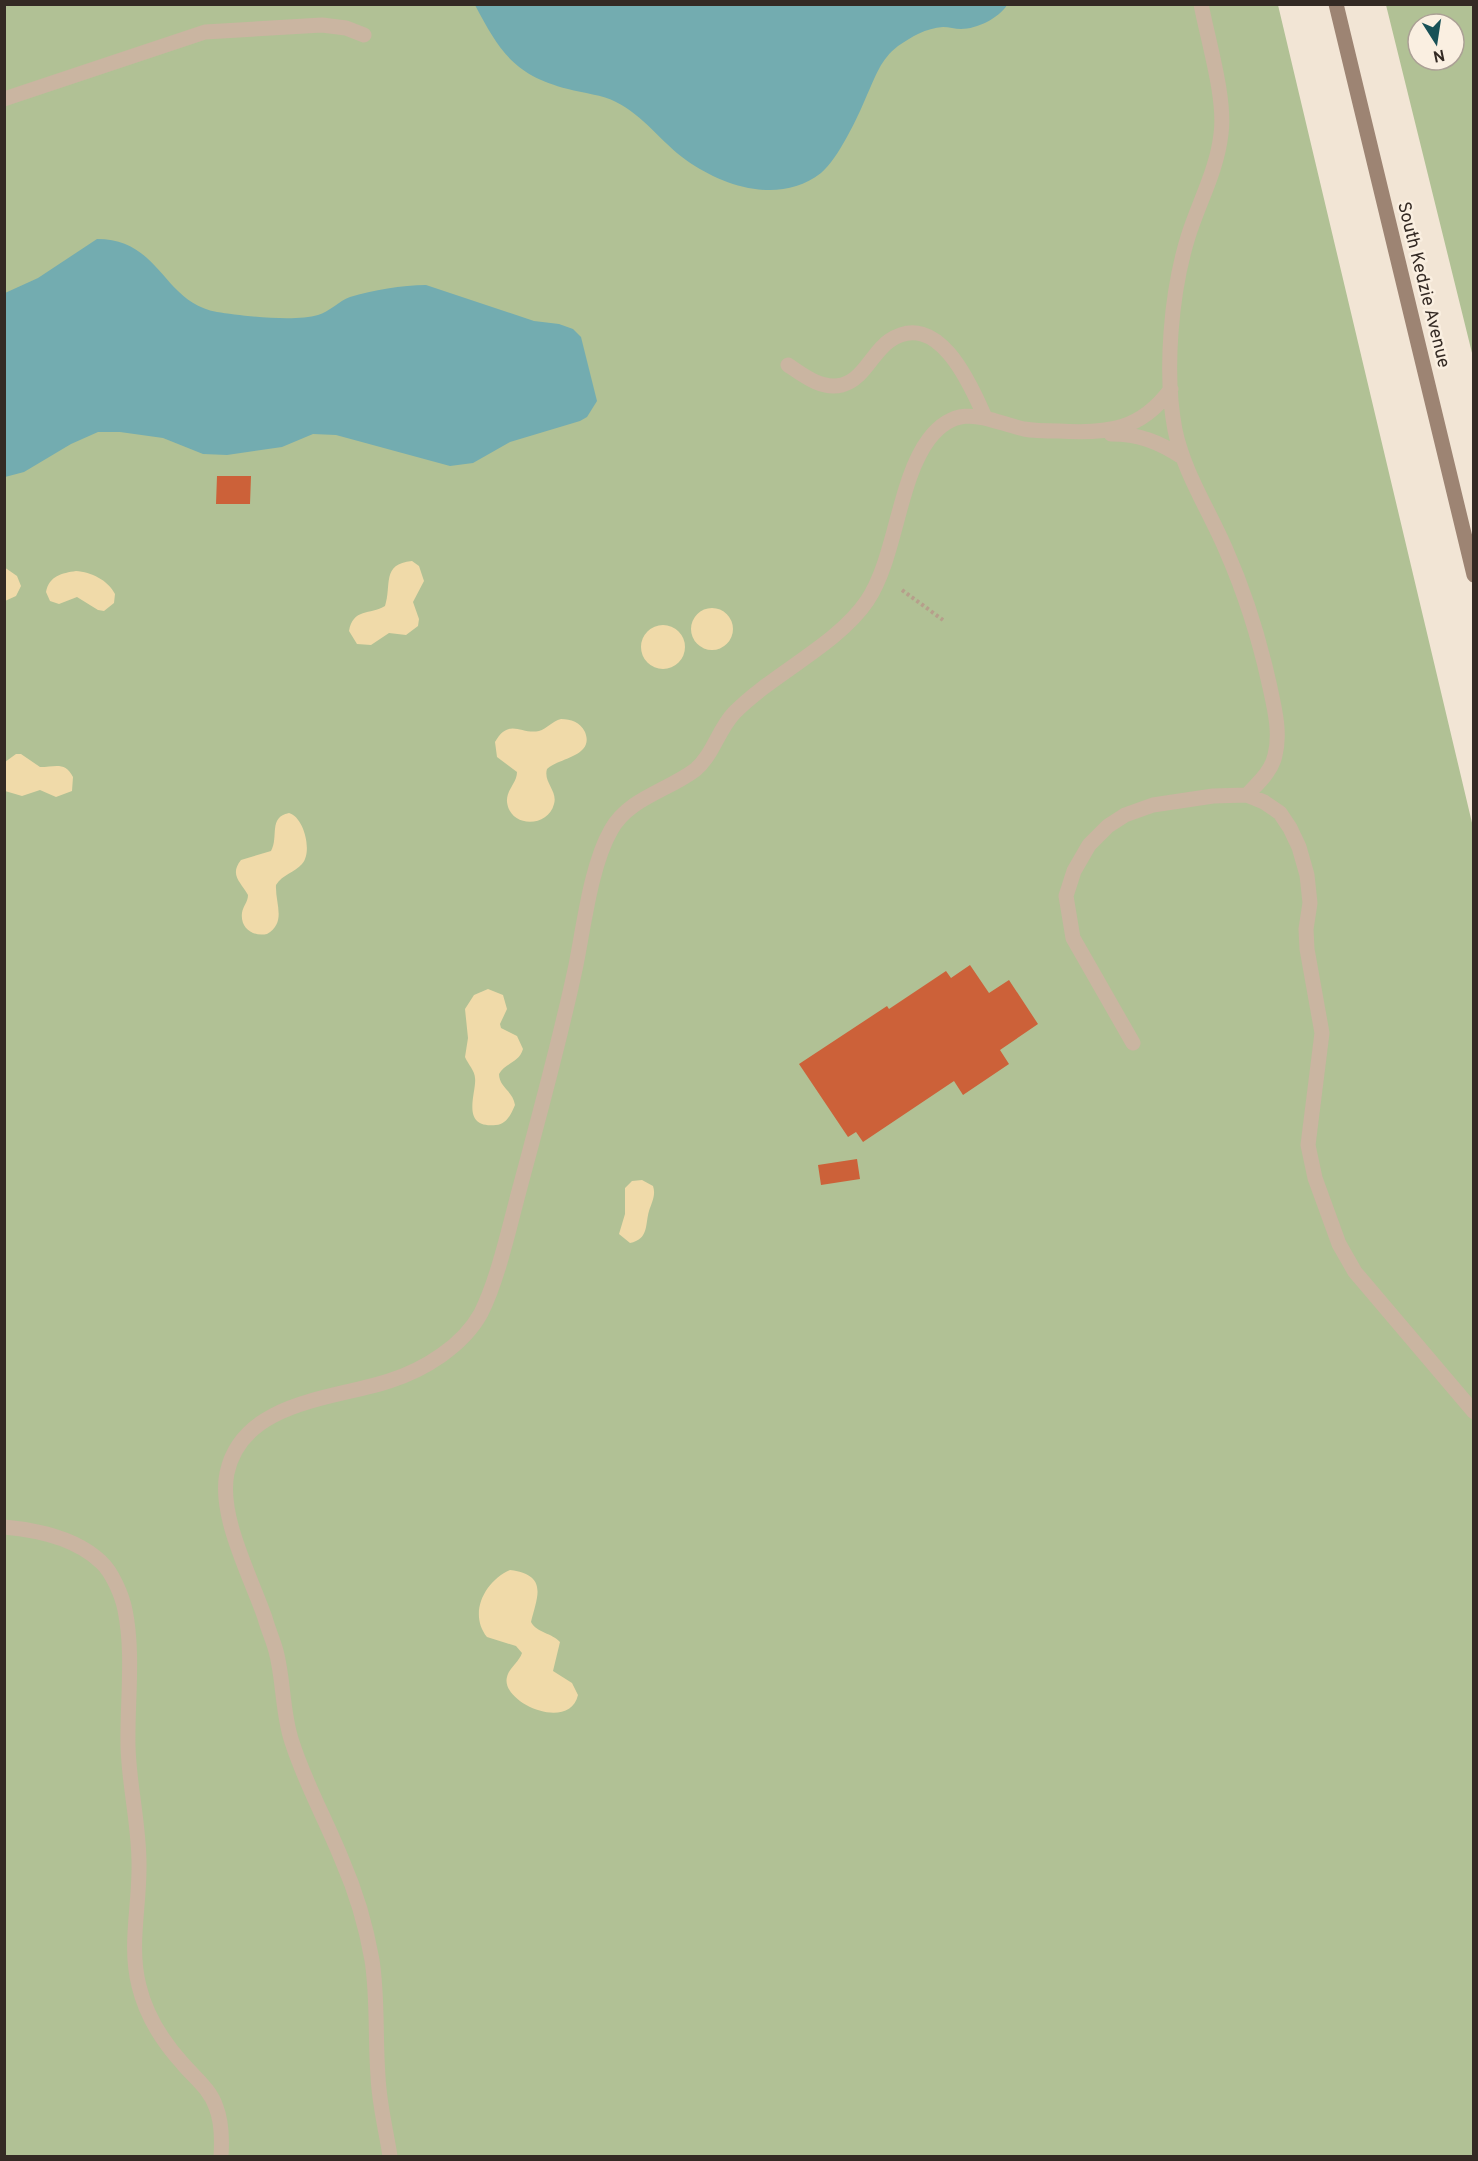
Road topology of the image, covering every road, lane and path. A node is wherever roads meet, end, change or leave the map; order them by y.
1 (1201, 4) edge
2 (1336, 4) edge
3 (364, 35) dead end
4 (4, 99) edge
5 (788, 365) dead end
6 (1171, 389) junction
7 (984, 415) junction
8 (1096, 433) junction
9 (1182, 457) junction
10 (880, 573) junction
11 (1473, 575) edge
12 (943, 620) dead end
13 (1247, 795) junction
14 (1133, 1043) dead end
15 (1473, 1412) edge
16 (4, 1527) edge
17 (221, 2157) edge
18 (390, 2157) edge

1 - 6 lane
2 - 11 main road, South Kedzie Avenue
3 - 4 lane
5 - 7 lane
6 - 8 lane
6 - 9 lane
7 - 8 lane
7 - 10 lane
8 - 9 lane
9 - 13 lane
10 - 12 path
10 - 18 lane
13 - 14 lane
13 - 15 lane
16 - 17 lane

